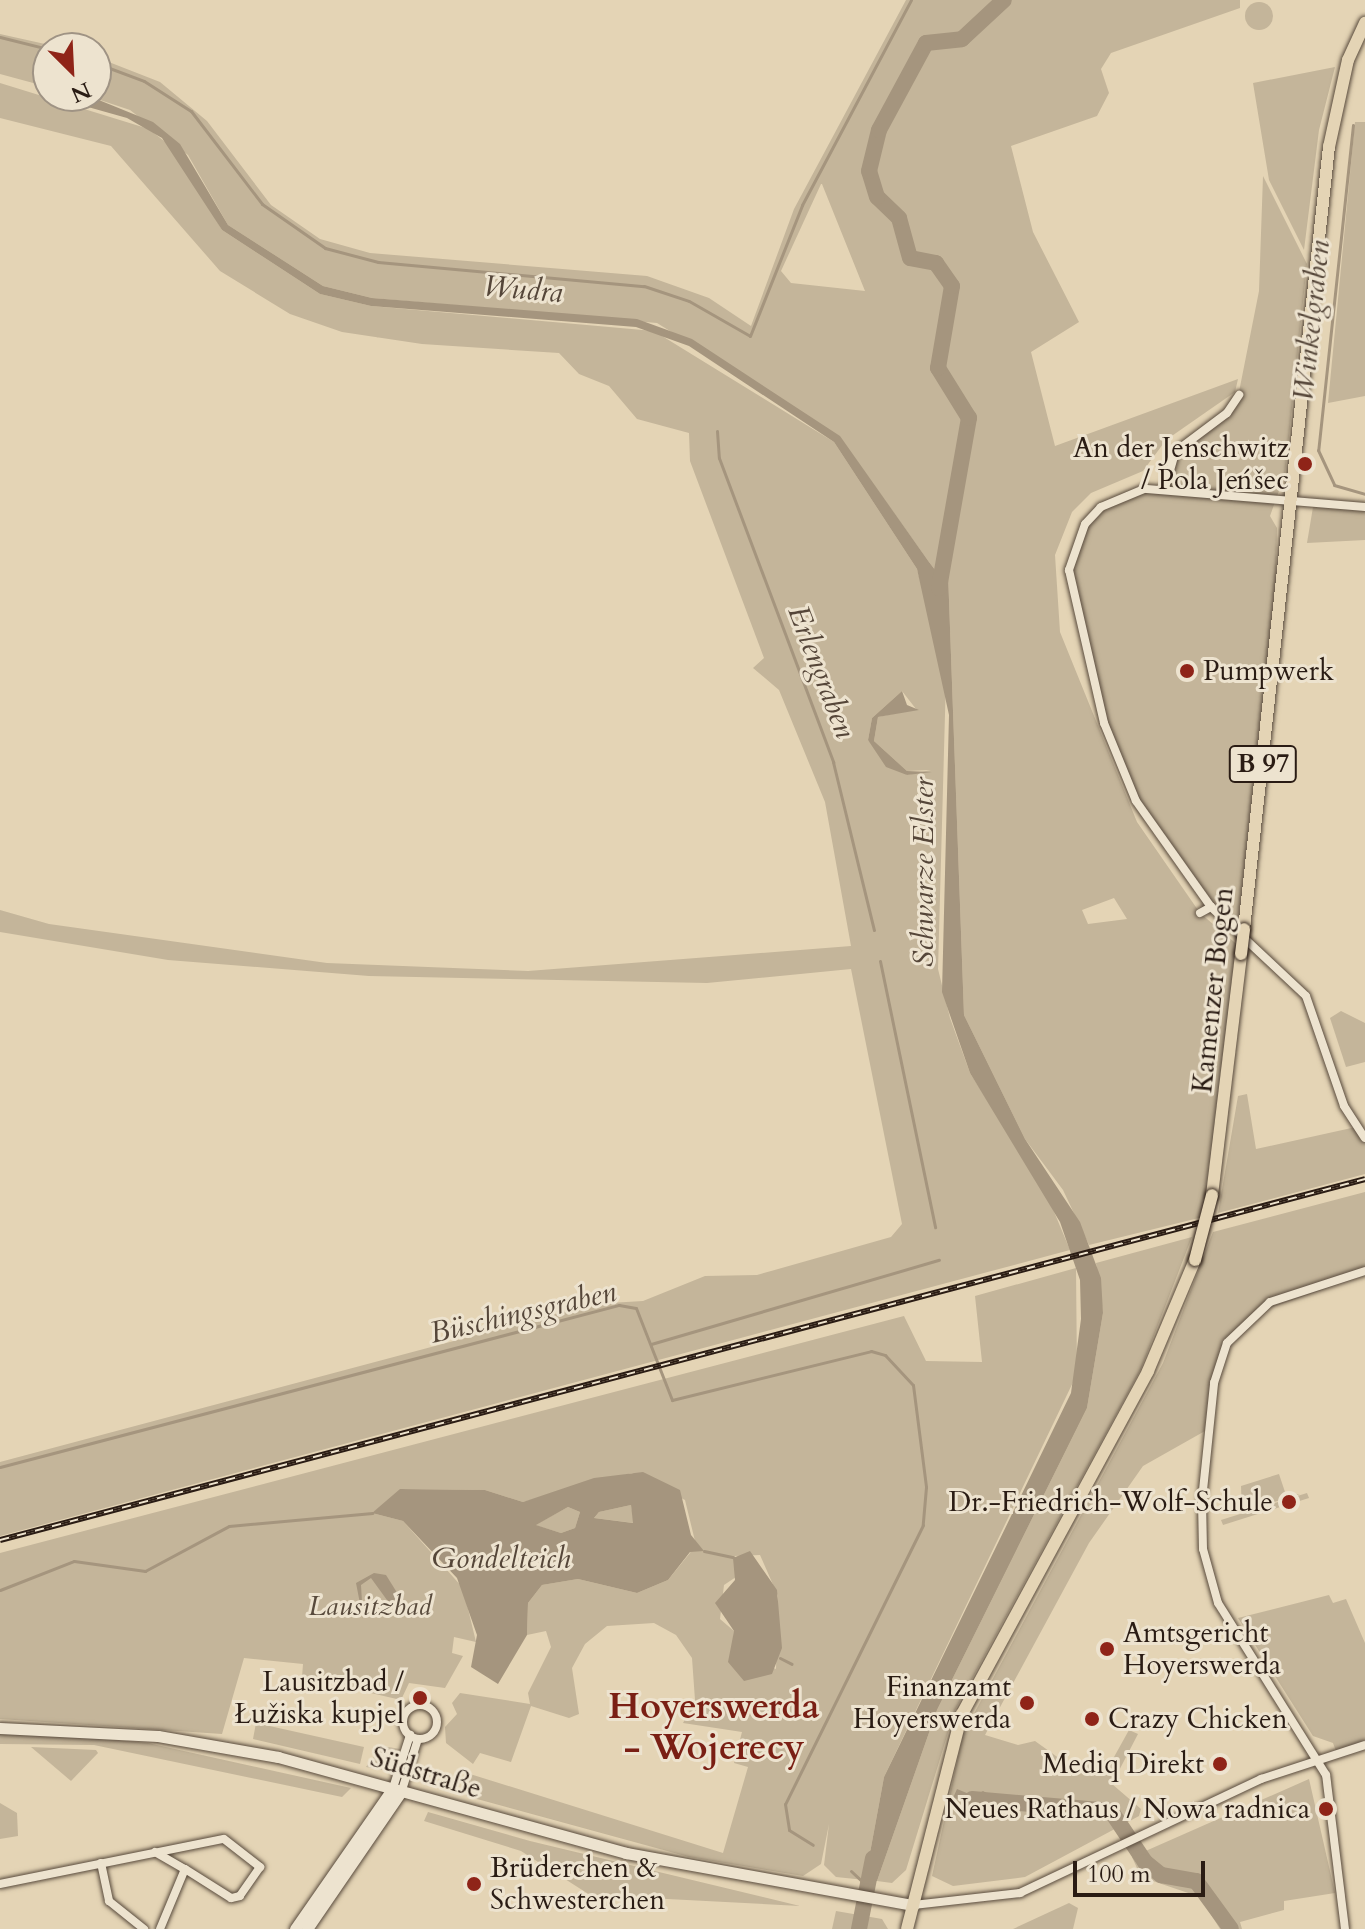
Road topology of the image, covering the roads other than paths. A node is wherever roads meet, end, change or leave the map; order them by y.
1 (1365, 23) edge
2 (1239, 395) dead end
3 (1165, 488) junction
4 (1291, 502) junction
5 (1365, 507) edge
6 (1211, 907) junction
7 (1200, 913) dead end
8 (1365, 1138) edge
9 (1365, 1271) edge
10 (0, 1728) edge
11 (414, 1737) dead end
12 (1365, 1745) edge
13 (1318, 1758) junction
14 (397, 1789) junction
15 (154, 1852) junction
16 (101, 1863) junction
17 (185, 1869) junction
18 (0, 1884) edge
19 (913, 1905) junction
20 (144, 1929) edge
21 (160, 1929) edge
22 (295, 1929) edge
23 (307, 1929) edge
24 (907, 1929) edge
25 (1345, 1929) edge

1 - 4 main road, Kamenzer Bogen / B 97
2 - 3 street
3 - 4 street
3 - 6 street
4 - 5 street
4 - 19 main road, Kamenzer Bogen / B 97, bridge
6 - 7 street
6 - 8 street
9 - 13 street
10 - 14 main road, Südstraße
11 - 14 street
12 - 13 street
13 - 19 street
13 - 25 street
14 - 19 main road, Südstraße
14 - 22 main road
14 - 23 main road
15 - 16 street
15 - 17 street
15 - 17 street
16 - 18 street
16 - 20 street
17 - 21 street
19 - 24 main road, B 97

